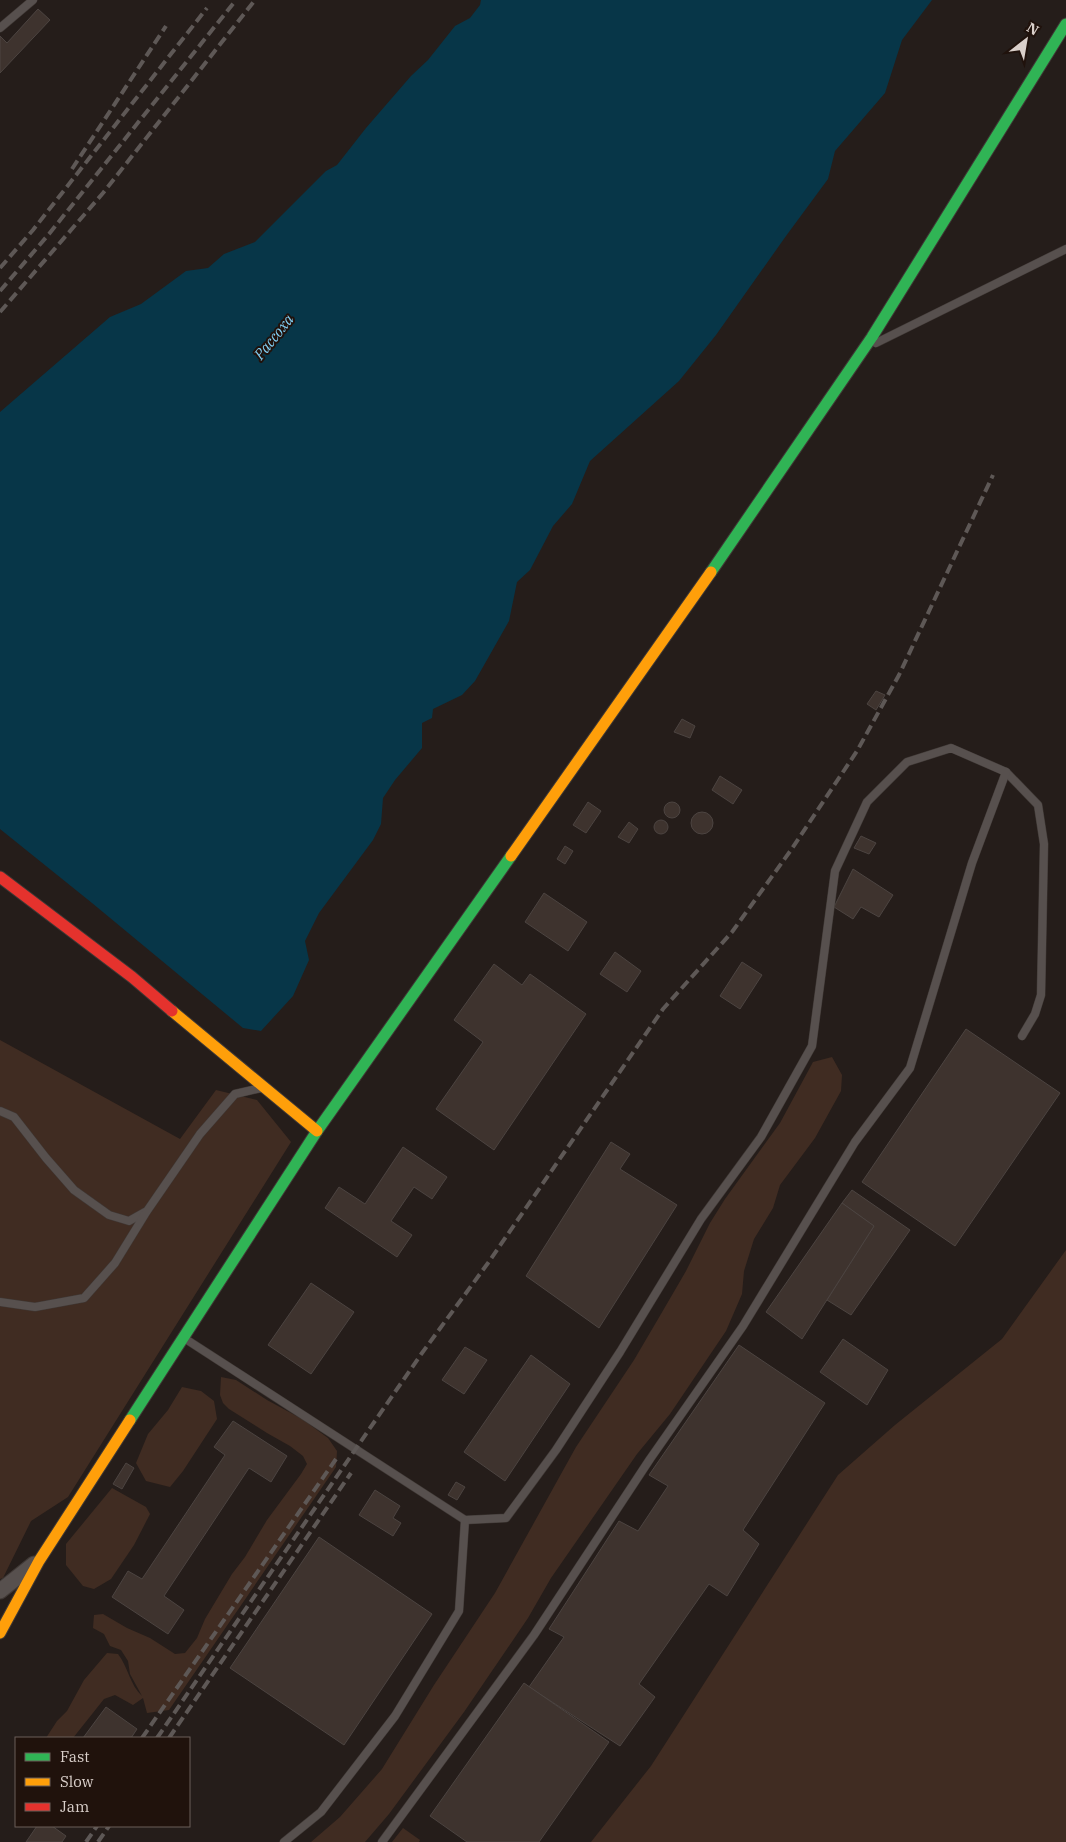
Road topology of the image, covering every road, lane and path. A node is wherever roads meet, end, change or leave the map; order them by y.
1 (33, 0) edge
2 (1066, 24) edge
3 (0, 28) edge
4 (1066, 249) edge
5 (865, 348) junction
6 (1006, 772) junction
7 (0, 877) edge
8 (1022, 1036) dead end
9 (265, 1087) junction
10 (0, 1111) edge
11 (317, 1131) junction
12 (147, 1211) junction
13 (0, 1302) edge
14 (184, 1338) junction
15 (465, 1520) junction
16 (39, 1561) junction
17 (0, 1591) edge
18 (0, 1633) edge
19 (284, 1842) edge
20 (382, 1842) edge

1 - 3 lane
2 - 5 street
4 - 5 lane
5 - 11 street
6 - 8 lane
6 - 15 lane
6 - 20 lane
7 - 9 street
9 - 11 street
9 - 12 lane
10 - 12 lane
11 - 14 street
12 - 13 lane
14 - 15 lane
14 - 16 street
15 - 19 lane
16 - 17 street
16 - 18 street

